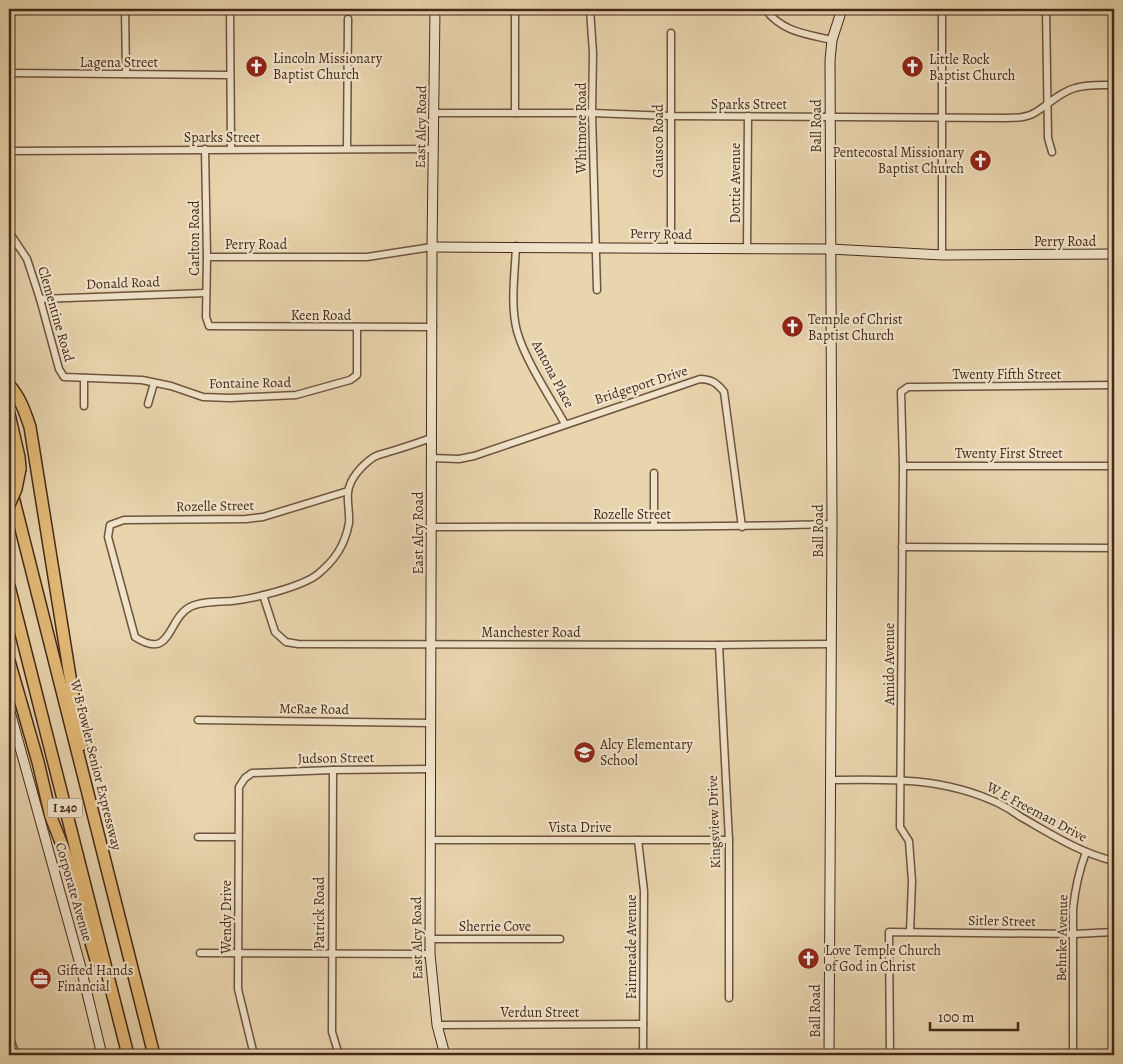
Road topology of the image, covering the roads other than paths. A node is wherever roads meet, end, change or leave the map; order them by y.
1 (125, 9) edge
2 (230, 9) edge
3 (435, 9) edge
4 (515, 9) edge
5 (590, 9) edge
6 (765, 9) edge
7 (842, 9) edge
8 (942, 9) edge
9 (1046, 9) edge
10 (348, 19) dead end
11 (671, 33) dead end
12 (832, 40) junction
13 (9, 74) edge
14 (126, 74) junction
15 (229, 75) junction
16 (1114, 86) edge
17 (1047, 103) junction
18 (515, 112) junction
19 (435, 113) junction
20 (592, 113) junction
21 (670, 116) junction
22 (748, 116) junction
23 (830, 117) junction
24 (943, 118) junction
25 (347, 148) junction
26 (205, 149) junction
27 (231, 149) junction
28 (434, 149) junction
29 (9, 151) edge
30 (1052, 152) dead end
31 (9, 232) edge
32 (516, 246) junction
33 (595, 246) junction
34 (432, 247) junction
35 (671, 249) junction
36 (747, 249) junction
37 (830, 249) junction
38 (1114, 254) edge
39 (942, 255) junction
40 (207, 257) junction
41 (597, 290) dead end
42 (206, 293) junction
43 (40, 299) junction
44 (208, 326) joint
45 (433, 327) junction
46 (357, 328) junction
47 (64, 378) joint
48 (84, 378) junction
49 (154, 383) junction
50 (9, 385) edge
51 (1114, 386) edge
52 (901, 392) joint
53 (148, 404) dead end
54 (84, 406) dead end
55 (9, 414) edge
56 (565, 424) junction
57 (431, 438) junction
58 (432, 458) junction
59 (903, 466) junction
60 (1114, 466) edge
61 (654, 473) dead end
62 (9, 481) edge
63 (348, 492) junction
64 (9, 505) edge
65 (832, 524) junction
66 (654, 526) junction
67 (432, 527) junction
68 (742, 527) junction
69 (902, 548) junction
70 (1114, 548) edge
71 (9, 586) edge
72 (263, 595) junction
73 (431, 644) junction
74 (831, 644) junction
75 (719, 645) junction
76 (9, 661) edge
77 (9, 708) edge
78 (198, 720) dead end
79 (430, 723) junction
80 (80, 767) junction
81 (430, 769) junction
82 (332, 770) junction
83 (244, 778) joint
84 (899, 779) junction
85 (830, 780) junction
86 (198, 837) dead end
87 (238, 837) junction
88 (430, 840) junction
89 (638, 840) junction
90 (729, 840) junction
91 (1086, 852) junction
92 (1114, 861) edge
93 (910, 932) junction
94 (1114, 932) edge
95 (1074, 934) junction
96 (430, 939) junction
97 (560, 939) dead end
98 (200, 953) dead end
99 (239, 953) junction
100 (331, 953) junction
101 (430, 954) junction
102 (728, 998) dead end
103 (643, 1024) junction
104 (437, 1025) junction
105 (121, 1030) junction
106 (9, 1036) edge
107 (16, 1055) edge
108 (102, 1055) edge
109 (128, 1055) edge
110 (154, 1055) edge
111 (254, 1055) edge
112 (339, 1055) edge
113 (445, 1055) edge
114 (643, 1055) edge
115 (829, 1055) edge
116 (890, 1055) edge
117 (1073, 1055) edge

1 - 14 street
2 - 15 street
3 - 19 street, East Alcy Road
4 - 18 street
5 - 20 street, Whitmore Road
6 - 12 street
7 - 12 street, Ball Road
8 - 24 street
9 - 17 street
10 - 25 street
11 - 21 street, Gausco Road
12 - 23 street, Ball Road
13 - 14 street, Lagena Street
14 - 15 street, Lagena Street
15 - 27 street
16 - 17 street, Sparks Street
17 - 24 street, Sparks Street
17 - 30 street
18 - 19 street, Sparks Street
18 - 20 street, Sparks Street
19 - 28 street, East Alcy Road
20 - 21 street, Sparks Street
20 - 33 street, Whitmore Road
21 - 22 street, Sparks Street
21 - 35 street, Gausco Road
22 - 23 street, Sparks Street
22 - 36 street, Dottie Avenue
23 - 24 street, Sparks Street
23 - 37 street, Ball Road
24 - 39 street
25 - 27 street, Sparks Street
25 - 28 street, Sparks Street
26 - 27 street, Sparks Street
26 - 29 street, Sparks Street
26 - 40 street, Carlton Road
28 - 34 street, East Alcy Road
31 - 43 street, Clementine Road
32 - 33 street, Perry Road
32 - 34 street, Perry Road
32 - 56 street, Antona Place
33 - 35 street, Perry Road
33 - 41 street, Whitmore Road
34 - 40 street, Perry Road
34 - 45 street, East Alcy Road
35 - 36 street, Perry Road
36 - 37 street, Perry Road
37 - 39 street, Perry Road
37 - 65 street, Ball Road
38 - 39 street, Perry Road
40 - 42 street, Carlton Road
42 - 43 street, Donald Road
42 - 44 street, Carlton Road
43 - 47 street, Clementine Road
44 - 46 street, Keen Road
45 - 46 street, Keen Road
45 - 57 street, East Alcy Road
46 - 49 street, Fontaine Road
47 - 48 street, Fontaine Road
48 - 49 street, Fontaine Road
48 - 54 street
49 - 53 street
50 - 80 highway
51 - 52 street, Twenty Fifth Street
52 - 59 street, Amido Avenue
55 - 64 highway, bridge
56 - 58 street, Bridgeport Drive
56 - 68 street, Bridgeport Drive
57 - 58 street, East Alcy Road
57 - 63 street
58 - 67 street, East Alcy Road
59 - 60 street, Twenty First Street
59 - 69 street, Amido Avenue
61 - 66 street
62 - 80 highway, W B Fowler Senior Expressway / I 240
63 - 72 street
63 - 72 street, Rozelle Street
65 - 68 street, Rozelle Street
65 - 74 street, Ball Road
66 - 67 street, Rozelle Street
66 - 68 street, Rozelle Street
67 - 73 street, East Alcy Road
69 - 70 street
69 - 84 street, Amido Avenue
71 - 105 highway, I 240
72 - 73 street, Manchester Road
73 - 75 street, Manchester Road
73 - 79 street, East Alcy Road
74 - 75 street, Manchester Road
74 - 85 street, Ball Road
75 - 90 street, Kingsview Drive
76 - 105 highway
77 - 108 street, Corporate Avenue
78 - 79 street, McRae Road
79 - 81 street, East Alcy Road
80 - 110 highway, W B Fowler Senior Expressway / I 240
81 - 82 street, Judson Street
81 - 88 street, East Alcy Road
82 - 83 street, Judson Street
82 - 100 street, Patrick Road
83 - 87 street, Wendy Drive
84 - 85 street, W E Freeman Drive
84 - 91 street, W E Freeman Drive
84 - 93 street, Amido Avenue
85 - 115 street, Ball Road
86 - 87 street
87 - 99 street, Wendy Drive
88 - 89 street, Vista Drive
88 - 96 street, East Alcy Road
89 - 90 street, Vista Drive
89 - 103 street, Fairmeade Avenue
90 - 102 street, Kingsview Drive
91 - 92 street, W E Freeman Drive
91 - 95 street, Behnke Avenue
93 - 95 street, Sitler Street
93 - 116 street, Sitler Street
94 - 95 street, Sitler Street
95 - 117 street, Behnke Avenue
96 - 97 street, Sherrie Cove
96 - 101 street, East Alcy Road
98 - 99 street
99 - 100 street
99 - 111 street, Wendy Drive
100 - 101 street
100 - 112 street, Patrick Road
101 - 104 street, East Alcy Road
103 - 104 street, Verdun Street
103 - 114 street, Fairmeade Avenue
104 - 113 street, East Alcy Road
105 - 109 highway, I 240
106 - 107 street

